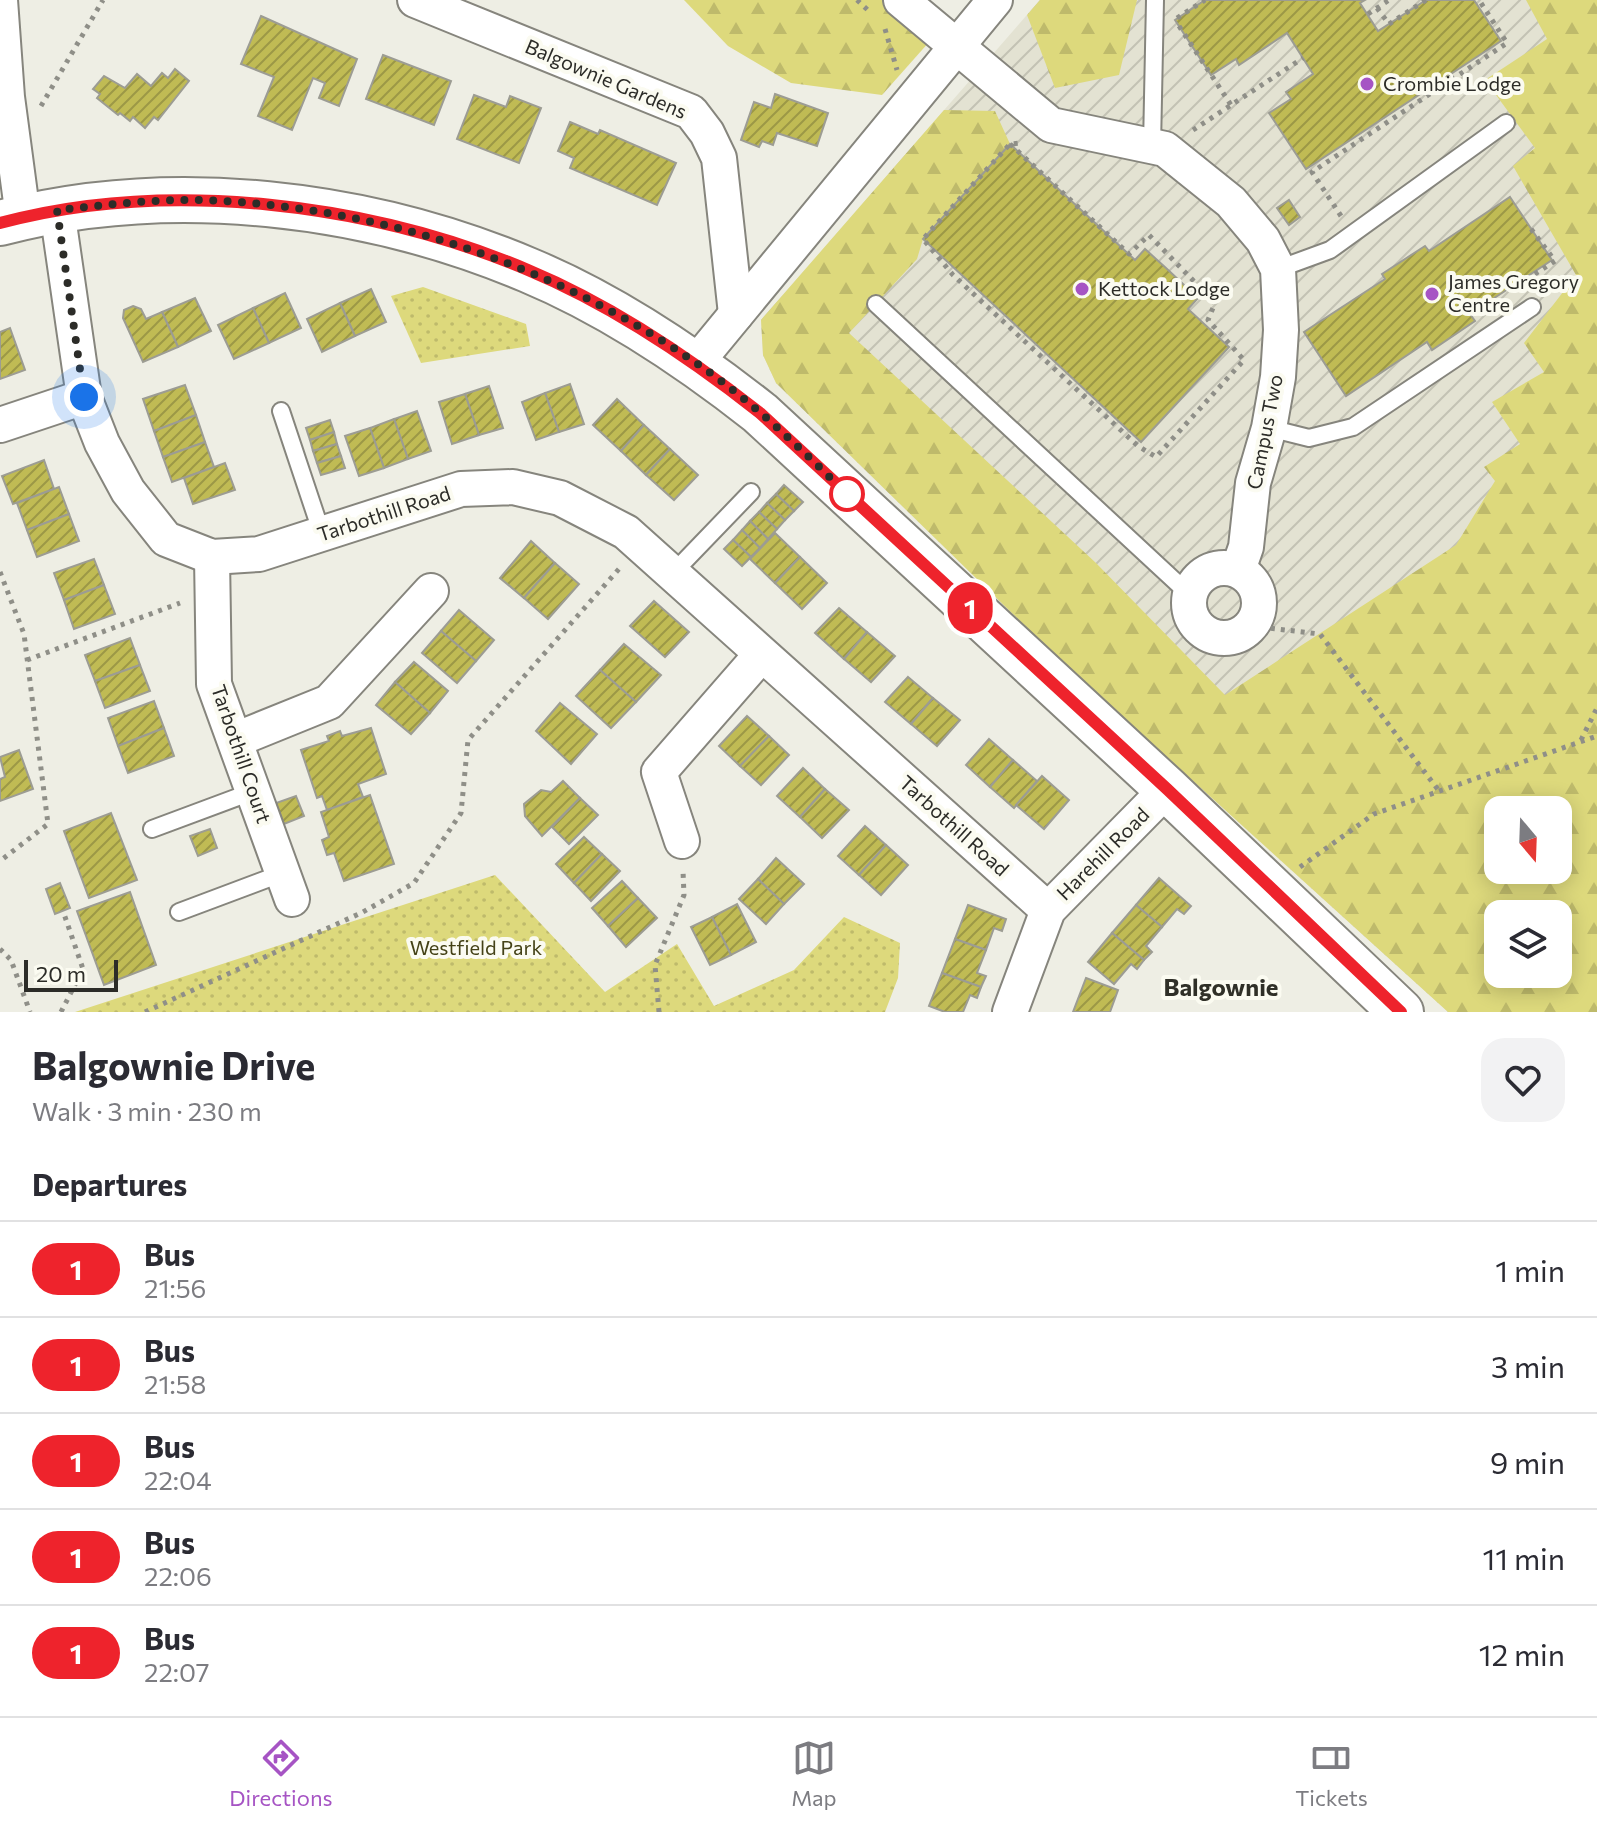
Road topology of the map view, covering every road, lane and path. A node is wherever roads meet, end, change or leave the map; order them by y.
1 (0, 0) edge
2 (103, 0) edge
3 (415, 0) edge
4 (857, 0) edge
5 (901, 0) edge
6 (995, 0) edge
7 (1155, 0) edge
8 (1205, 0) edge
9 (1389, 0) edge
10 (1426, 0) edge
11 (1479, 0) edge
12 (1377, 8) junction
13 (1368, 14) dead end
14 (955, 47) junction
15 (1303, 58) dead end
16 (1231, 105) junction
17 (904, 108) junction
18 (1506, 123) dead end
19 (1051, 125) junction
20 (1010, 144) junction
21 (1159, 148) junction
22 (13, 153) junction
23 (27, 217) edge
24 (1531, 229) dead end
25 (1351, 234) junction
26 (1278, 269) junction
27 (1508, 291) dead end
28 (876, 304) dead end
29 (1532, 307) dead end
30 (736, 314) junction
31 (1250, 348) dead end
32 (696, 363) junction
33 (1278, 377) junction
34 (84, 397) junction
35 (281, 411) dead end
36 (0, 425) edge
37 (1269, 428) junction
38 (751, 492) dead end
39 (322, 534) junction
40 (641, 545) junction
41 (212, 557) junction
42 (1238, 570) junction
43 (0, 572) edge
44 (673, 573) junction
45 (212, 591) junction
46 (431, 591) dead end
47 (1190, 595) junction
48 (1251, 626) junction
49 (761, 655) junction
50 (27, 660) junction
51 (1597, 708) edge
52 (1597, 736) edge
53 (235, 740) junction
54 (1581, 741) junction
55 (1167, 789) junction
56 (254, 791) junction
57 (1439, 791) junction
58 (152, 829) dead end
59 (682, 841) joint
60 (0, 861) edge
61 (288, 886) joint
62 (1269, 889) junction
63 (1048, 910) junction
64 (63, 911) dead end
65 (179, 912) dead end
66 (0, 949) edge
67 (30, 1012) edge
68 (61, 1012) edge
69 (145, 1012) edge
70 (659, 1012) edge
71 (1010, 1012) edge
72 (1401, 1012) edge

1 - 22 street, Tarbothill Road
2 - 22 path
3 - 30 street, Balgownie Gardens
4 - 17 path
5 - 14 street, Campus Two
6 - 14 street
7 - 21 lane
8 - 16 path
9 - 12 path
10 - 12 path
11 - 25 path
12 - 13 path
14 - 17 street
14 - 19 street, Campus Two
15 - 16 path
16 - 21 path
17 - 30 street
18 - 25 lane
19 - 20 path
19 - 21 street, Campus Two
20 - 20 path
21 - 26 street, Campus Two
22 - 23 street, Tarbothill Road
23 - 32 street
23 - 34 street, Tarbothill Road
24 - 27 path
25 - 26 lane
26 - 33 street, Campus Two
28 - 47 lane
29 - 37 lane
30 - 32 street
31 - 33 path
32 - 55 street
33 - 37 street, Campus Two
34 - 36 street
34 - 41 street, Tarbothill Road
35 - 39 lane
37 - 42 street, Campus Two
38 - 44 lane
39 - 40 street, Tarbothill Road
39 - 41 street, Tarbothill Road
40 - 44 street, Tarbothill Road
40 - 69 path
41 - 45 street, Tarbothill Court
42 - 47 street
42 - 48 street
43 - 50 path
44 - 49 street, Tarbothill Road
45 - 50 path
45 - 53 street, Tarbothill Court
46 - 53 street
47 - 48 street
48 - 57 path
49 - 59 street
49 - 63 street, Tarbothill Road
50 - 60 path
51 - 54 path
52 - 54 path
53 - 56 street, Tarbothill Court
54 - 57 path
55 - 62 street
55 - 63 street, Harehill Road
56 - 58 lane
56 - 61 street, Tarbothill Court
57 - 62 path
59 - 70 path
61 - 65 lane
62 - 72 street
63 - 71 street, Harehill Road
64 - 68 path
66 - 67 path

